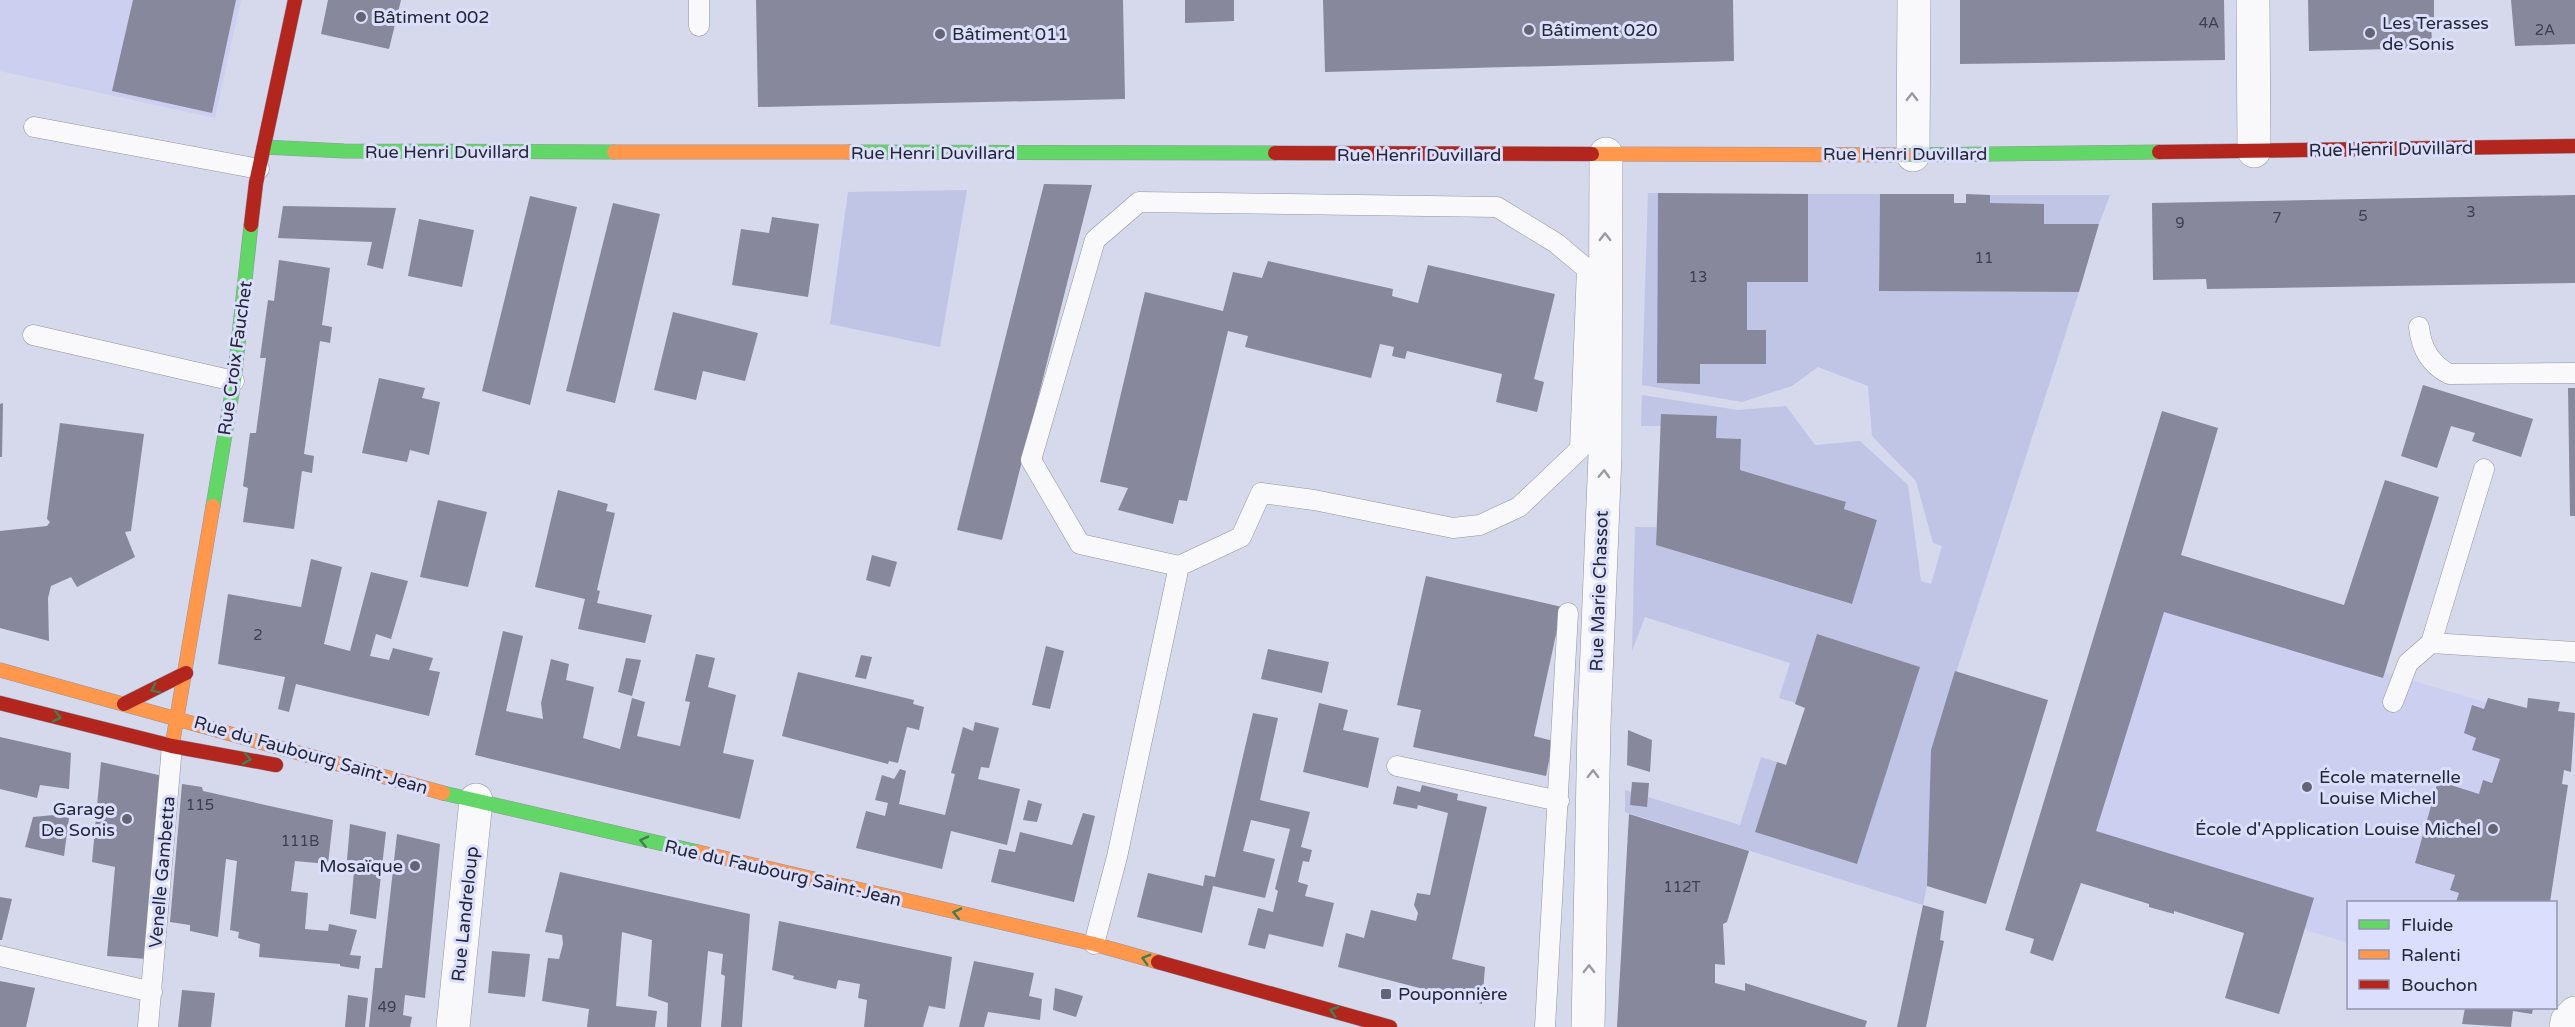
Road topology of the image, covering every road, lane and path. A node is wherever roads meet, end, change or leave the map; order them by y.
1 (295, 0) edge
2 (699, 0) edge
3 (1914, 0) edge
4 (2253, 0) edge
5 (699, 26) dead end
6 (34, 127) dead end
7 (2575, 146) edge
8 (264, 147) junction
9 (2254, 151) junction
10 (1606, 154) junction
11 (1913, 155) junction
12 (259, 169) junction
13 (2419, 327) dead end
14 (33, 334) dead end
15 (2575, 373) edge
16 (234, 381) junction
17 (2484, 469) dead end
18 (1179, 566) junction
19 (1568, 613) dead end
20 (2431, 643) junction
21 (2575, 652) edge
22 (0, 670) edge
23 (186, 673) junction
24 (2393, 702) dead end
25 (0, 703) edge
26 (124, 704) junction
27 (176, 717) junction
28 (172, 746) junction
29 (1397, 766) dead end
30 (476, 800) junction
31 (1559, 801) junction
32 (1094, 944) junction
33 (0, 956) edge
34 (152, 992) junction
35 (2575, 1013) edge
36 (148, 1027) edge
37 (453, 1027) edge
38 (1390, 1027) edge
39 (1545, 1027) edge
40 (1588, 1027) edge
41 (2566, 1027) edge

1 - 8 street, Rue Croix Fauchet
2 - 5 lane
11 -> 3 street
4 - 9 street
6 - 12 lane
7 - 9 street, Rue Henri Duvillard
8 - 10 street, Rue Henri Duvillard
8 - 12 street, Rue Croix Fauchet
9 - 11 street, Rue Henri Duvillard
10 - 11 street, Rue Henri Duvillard
40 -> 10 street, Rue Marie Chassot
12 - 16 street, Rue Croix Fauchet
13 - 15 lane
14 - 16 lane
16 - 23 street, Rue Croix Fauchet
17 - 20 lane
18 - 18 lane
18 - 32 lane
19 - 31 lane
20 - 21 lane
20 - 24 lane
22 - 26 street, Rue du Faubourg Saint-Jean
23 -> 26 street
23 - 27 street, Rue Croix Fauchet
25 -> 28 street
26 - 27 street, Rue du Faubourg Saint-Jean
27 - 28 street, Venelle Gambetta
27 - 30 street, Rue du Faubourg Saint-Jean
28 -> 30 street
28 - 34 lane, Venelle Gambetta
29 - 31 lane
32 -> 30 street, Rue du Faubourg Saint-Jean
30 - 37 street, Rue Landreloup
31 - 39 lane
38 -> 32 street, Rue du Faubourg Saint-Jean
33 - 34 lane
34 - 36 lane, Venelle Gambetta
35 - 41 street

